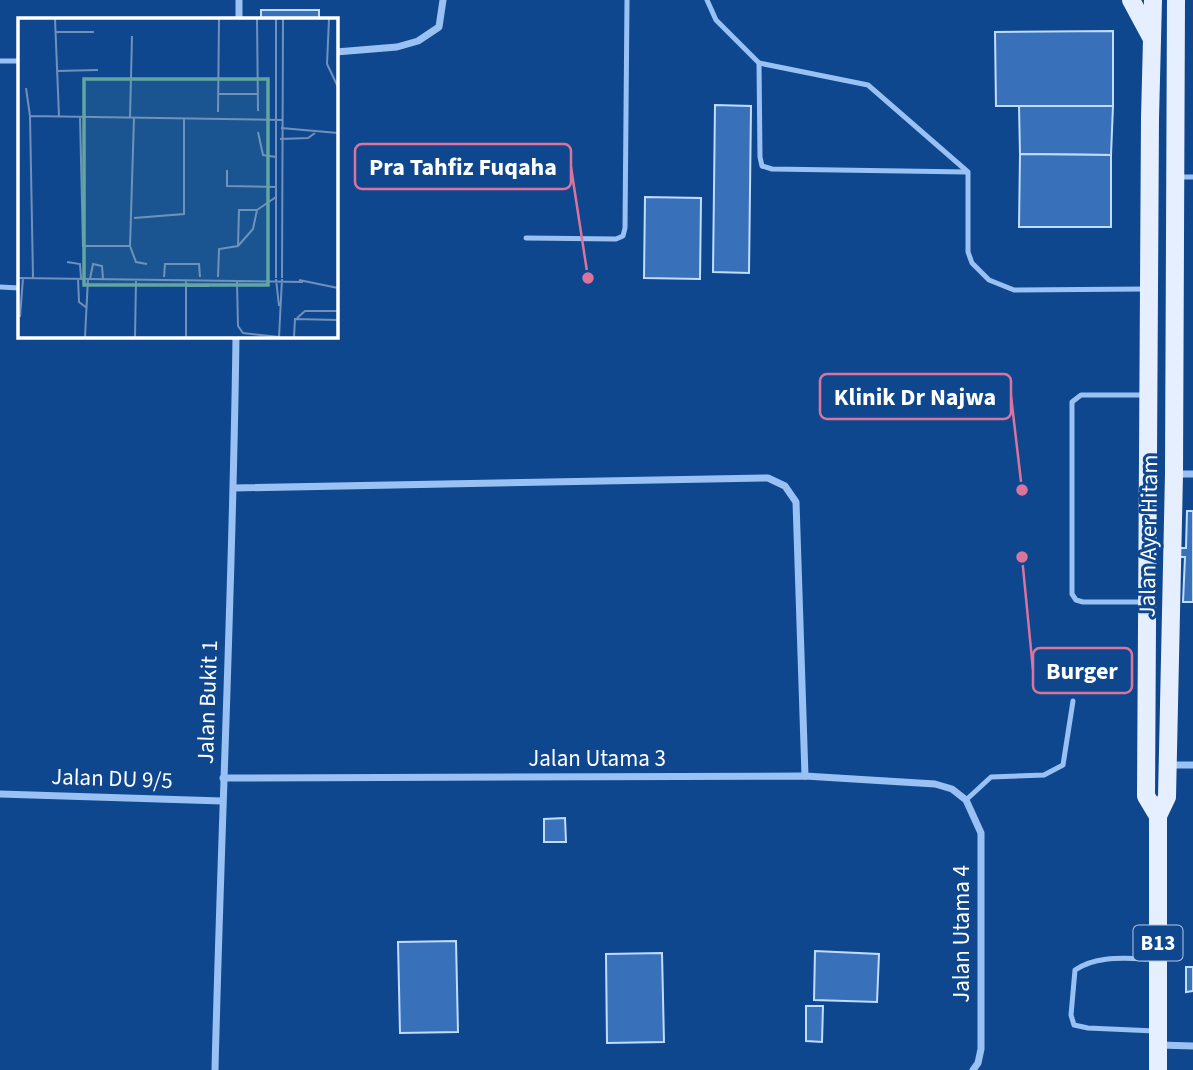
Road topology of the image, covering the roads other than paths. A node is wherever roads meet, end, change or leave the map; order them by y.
1 (239, 0) edge
2 (443, 0) edge
3 (627, 0) edge
4 (708, 0) edge
5 (1131, 0) edge
6 (1153, 0) edge
7 (1180, 4) edge
8 (239, 18) edge
9 (1152, 39) junction
10 (338, 52) edge
11 (0, 61) edge
12 (18, 61) edge
13 (760, 63) junction
14 (968, 172) junction
15 (1184, 177) edge
16 (526, 238) dead end
17 (0, 287) edge
18 (18, 288) edge
19 (1149, 289) junction
20 (236, 338) edge
21 (1149, 395) junction
22 (1174, 474) junction
23 (1193, 474) edge
24 (234, 488) junction
25 (1147, 602) junction
26 (1073, 701) dead end
27 (1167, 765) junction
28 (1193, 765) edge
29 (805, 776) junction
30 (223, 778) junction
31 (0, 794) edge
32 (966, 800) junction
33 (222, 801) junction
34 (1158, 816) junction
35 (1158, 959) junction
36 (1158, 1038) junction
37 (1193, 1046) edge
38 (215, 1070) edge
39 (973, 1070) edge
40 (1158, 1070) edge

1 - 8 street
2 - 10 street
3 - 16 lane
4 - 13 lane
5 - 9 main road
6 - 9 main road
7 - 15 main road, Jalan Ayer Hitam / B13
9 - 19 main road
11 - 12 lane
13 - 14 lane
13 - 14 lane
14 - 19 lane
15 - 22 main road, Jalan Ayer Hitam / B13
17 - 18 lane
19 - 21 main road
20 - 24 street, Jalan Bukit 1
21 - 25 main road
21 - 25 lane
22 - 23 street
22 - 27 main road, Jalan Ayer Hitam / B13
24 - 29 street
24 - 30 street, Jalan Bukit 1
25 - 34 main road
26 - 32 lane
27 - 28 street
27 - 34 main road, Jalan Ayer Hitam / B13
29 - 30 street, Jalan Utama 3
29 - 32 street, Jalan Utama 3
30 - 33 street, Jalan Bukit 1
31 - 33 street, Jalan DU 9/5
32 - 39 street, Jalan Utama 4
33 - 38 street, Jalan Bukit 1
34 - 35 main road, Jalan Ayer Hitam / B13
35 - 36 main road, Jalan Ayer Hitam / B13
35 - 36 lane
36 - 37 street
36 - 40 main road, Jalan Ayer Hitam / B13

